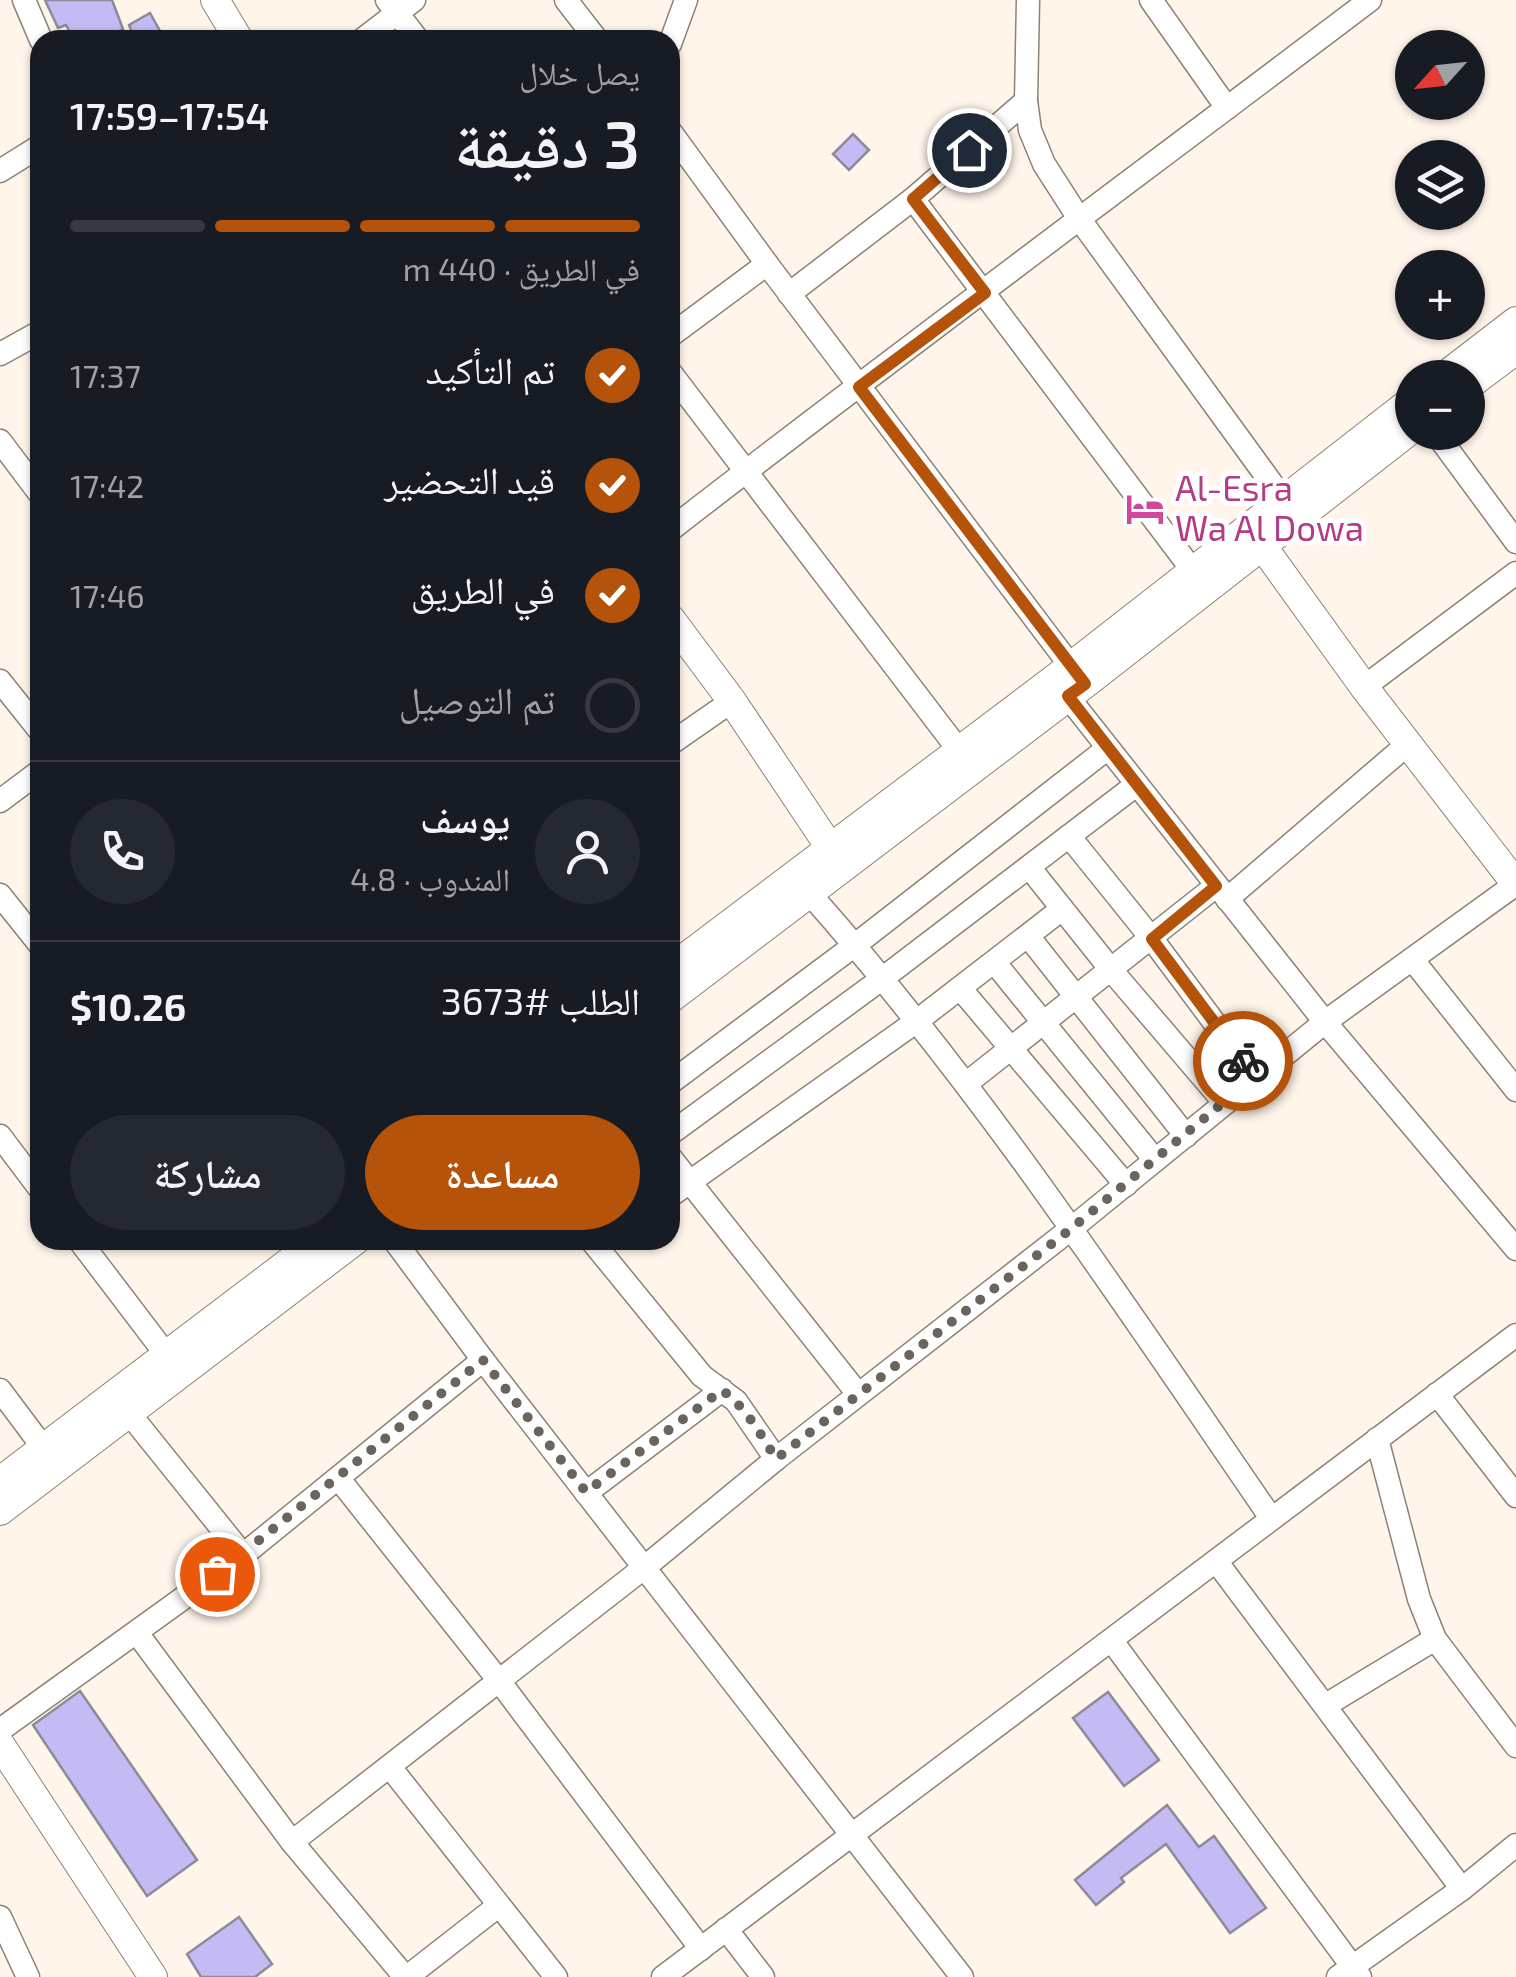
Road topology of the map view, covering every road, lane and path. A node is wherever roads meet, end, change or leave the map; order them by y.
1 (24, 0) edge
2 (215, 0) edge
3 (566, 0) edge
4 (686, 0) edge
5 (1028, 0) edge
6 (1151, 0) edge
7 (1370, 0) edge
8 (400, 4) edge
9 (38, 30) edge
10 (228, 30) edge
11 (373, 30) edge
12 (413, 30) edge
13 (588, 30) edge
14 (675, 30) edge
15 (1026, 101) junction
16 (1226, 108) junction
17 (30, 152) edge
18 (680, 159) edge
19 (0, 171) edge
20 (913, 199) junction
21 (1078, 218) junction
22 (766, 264) junction
23 (985, 293) junction
24 (789, 294) junction
25 (1516, 321) edge
26 (680, 328) edge
27 (30, 338) edge
28 (1516, 350) edge
29 (0, 354) edge
30 (1465, 360) edge
31 (1485, 373) edge
32 (680, 385) edge
33 (859, 387) junction
34 (1395, 413) edge
35 (0, 441) edge
36 (1395, 441) edge
37 (1447, 450) edge
38 (746, 472) junction
39 (30, 481) edge
40 (1283, 498) junction
41 (680, 522) edge
42 (1256, 537) junction
43 (1516, 542) edge
44 (1193, 571) junction
45 (1516, 572) edge
46 (680, 631) edge
47 (0, 681) edge
48 (1074, 682) junction
49 (1364, 688) junction
50 (732, 701) junction
51 (30, 718) edge
52 (680, 737) edge
53 (1409, 743) junction
54 (1108, 748) junction
55 (958, 749) junction
56 (30, 778) edge
57 (1136, 785) junction
58 (0, 802) edge
59 (1069, 836) junction
60 (1029, 867) junction
61 (820, 869) junction
62 (1516, 884) edge
63 (1222, 893) junction
64 (0, 895) edge
65 (1062, 909) junction
66 (30, 933) edge
67 (1028, 936) junction
68 (1152, 939) junction
69 (855, 946) junction
70 (1412, 959) junction
71 (680, 962) edge
72 (995, 963) junction
73 (1112, 971) junction
74 (882, 978) junction
75 (960, 988) junction
76 (680, 990) edge
77 (1077, 999) junction
78 (918, 1021) junction
79 (1325, 1022) junction
80 (1044, 1023) junction
81 (1012, 1048) junction
82 (680, 1076) edge
83 (1254, 1077) junction
84 (968, 1084) junction
85 (1516, 1090) edge
86 (1224, 1102) junction
87 (680, 1127) edge
88 (0, 1136) edge
89 (1186, 1136) junction
90 (1155, 1160) junction
91 (680, 1168) edge
92 (30, 1176) edge
93 (690, 1180) junction
94 (1126, 1184) junction
95 (680, 1188) edge
96 (1072, 1228) junction
97 (86, 1250) edge
98 (305, 1250) edge
99 (343, 1250) edge
100 (401, 1250) edge
101 (606, 1250) edge
102 (1516, 1250) edge
103 (1516, 1336) edge
104 (168, 1357) junction
105 (483, 1360) junction
106 (0, 1390) edge
107 (722, 1390) junction
108 (858, 1394) junction
109 (1437, 1394) junction
110 (128, 1412) junction
111 (1377, 1439) junction
112 (45, 1450) junction
113 (776, 1459) junction
114 (338, 1479) junction
115 (0, 1481) edge
116 (586, 1492) junction
117 (1516, 1496) edge
118 (0, 1512) edge
119 (1271, 1518) junction
120 (244, 1555) junction
121 (1216, 1561) junction
122 (645, 1568) junction
123 (138, 1633) junction
124 (1434, 1639) junction
125 (1112, 1641) junction
126 (500, 1682) junction
127 (1326, 1706) junction
128 (0, 1730) edge
129 (0, 1744) edge
130 (1516, 1746) edge
131 (390, 1767) junction
132 (850, 1835) junction
133 (292, 1842) junction
134 (1513, 1857) edge
135 (1462, 1889) junction
136 (498, 1906) junction
137 (0, 1917) edge
138 (726, 1929) junction
139 (701, 1949) junction
140 (26, 1972) edge
141 (0, 1973) edge
142 (1351, 1973) edge
143 (153, 1977) edge
144 (406, 1977) edge
145 (556, 1977) edge
146 (663, 1977) edge
147 (764, 1977) edge
148 (962, 1977) edge

1 - 9 street
2 - 10 street
3 - 13 street
4 - 14 street
5 - 15 street
6 - 16 street
7 - 16 street
8 - 11 street
8 - 12 street
15 - 20 street
15 - 21 street
16 - 21 street
17 - 19 street
18 - 22 street
20 - 23 street
20 - 24 street
21 - 23 street
21 - 40 street
22 - 24 street
22 - 26 street
23 - 33 street
23 - 44 street
24 - 33 street
25 - 30 street
27 - 29 street
28 - 31 street
32 - 38 street
33 - 38 street
33 - 48 street
34 - 40 street
35 - 39 street
36 - 42 street
37 - 43 street
38 - 41 street
38 - 55 street
40 - 42 street
42 - 44 street
42 - 48 street
42 - 49 street
44 - 48 street
45 - 49 street
46 - 50 street
47 - 51 street
48 - 54 street
48 - 55 street
48 - 61 street
49 - 53 street
50 - 52 street
50 - 61 street
53 - 62 street
53 - 63 street
54 - 57 street
54 - 69 street
55 - 61 street
56 - 58 street
57 - 59 street
57 - 63 street
59 - 60 street
59 - 68 street
60 - 65 street
60 - 74 street
61 - 69 street
61 - 71 street
61 - 76 street
62 - 70 street
63 - 68 street
63 - 79 street
64 - 66 street
65 - 67 street
65 - 73 street
67 - 72 street
67 - 77 street
68 - 73 street
68 - 83 street
69 - 74 street
69 - 82 street
70 - 79 street
70 - 85 street
72 - 75 street
72 - 80 street
73 - 77 street
73 - 86 street
74 - 78 street
74 - 87 street
75 - 78 street
75 - 81 street
77 - 80 street
77 - 89 street
78 - 84 street
78 - 93 street
79 - 83 street
79 - 102 street
80 - 81 street
80 - 90 street
81 - 84 street
81 - 94 street
83 - 86 street
84 - 96 street
86 - 89 street
88 - 92 street
89 - 90 street
90 - 94 street
91 - 93 street
93 - 95 street
93 - 108 street
94 - 96 street
96 - 108 street
96 - 119 street
97 - 104 street
98 - 104 street
99 - 110 street
100 - 105 street
101 - 107 street
103 - 109 street
104 - 112 street
105 - 114 street
105 - 116 street
106 - 112 street
107 - 113 street
107 - 116 street
108 - 113 street
109 - 111 street
109 - 117 street
110 - 118 street
110 - 120 street
111 - 119 street
111 - 124 street
112 - 115 street
113 - 122 street
114 - 120 street
114 - 126 street
116 - 122 street
119 - 121 street
120 - 123 street
121 - 125 street
121 - 127 street
122 - 126 street
122 - 132 street
123 - 128 street
123 - 133 street
124 - 127 street
124 - 130 street
125 - 132 street
125 - 142 street
126 - 131 street
126 - 139 street
127 - 135 street
129 - 143 street
131 - 133 street
131 - 136 street
132 - 138 street
132 - 148 street
133 - 144 street
134 - 135 street
135 - 142 street
136 - 144 street
136 - 145 street
137 - 140 street
138 - 139 street
138 - 147 street
139 - 146 street
140 - 141 street

